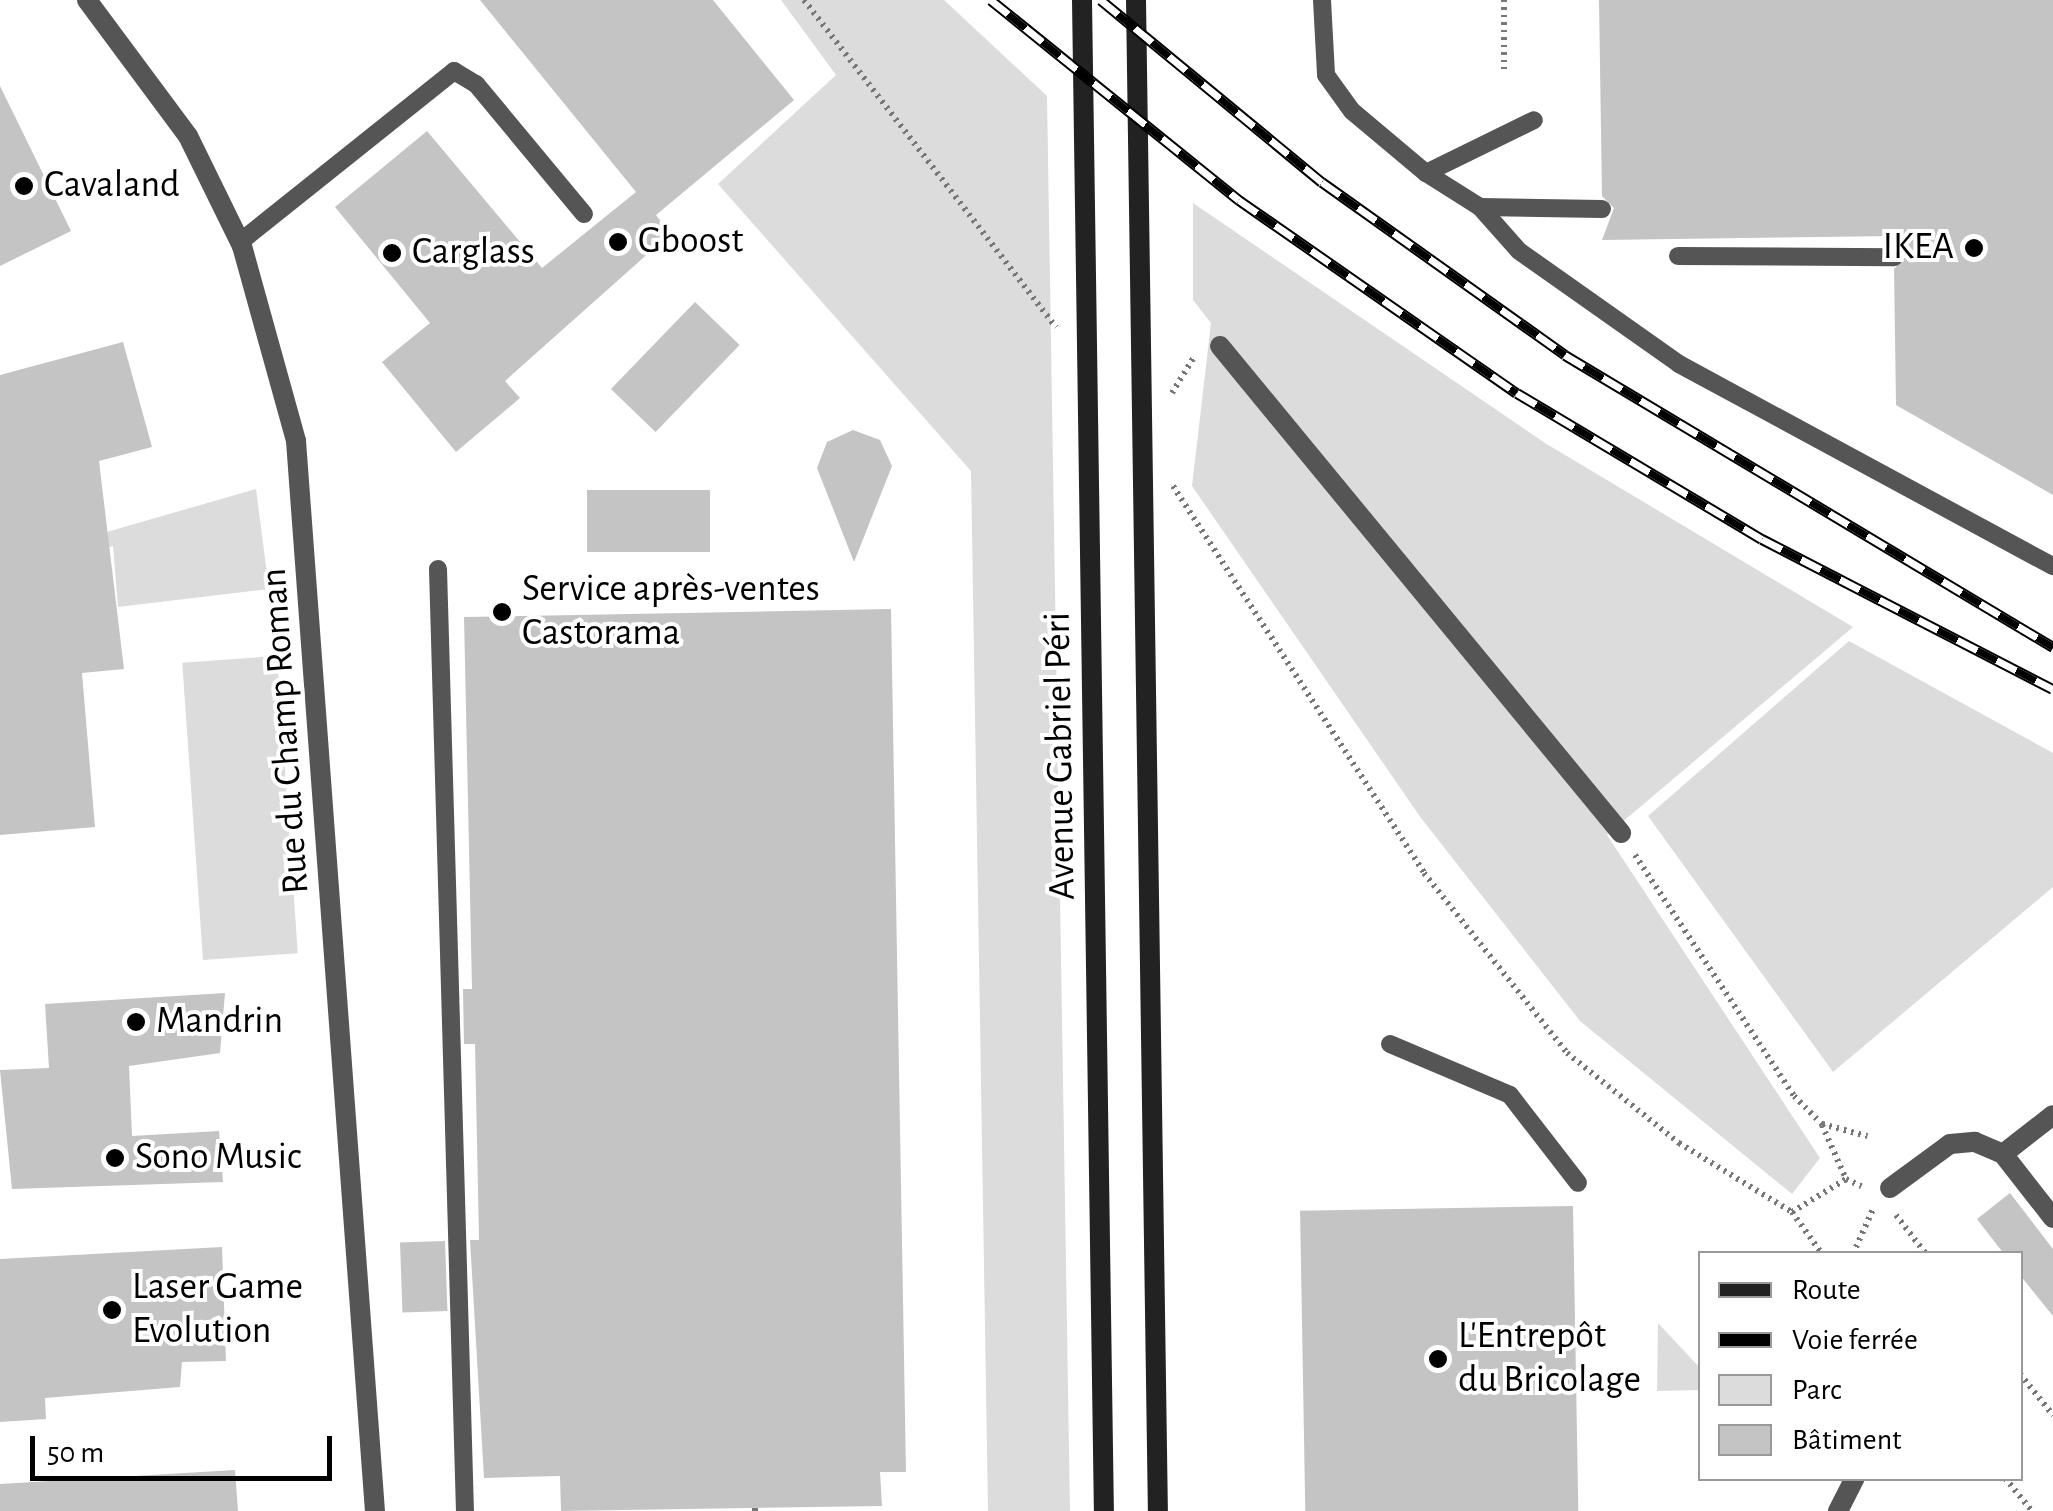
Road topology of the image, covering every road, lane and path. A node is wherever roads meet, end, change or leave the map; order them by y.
1 (86, 0) edge
2 (804, 0) edge
3 (1082, 0) edge
4 (1136, 0) edge
5 (1322, 0) edge
6 (1504, 0) edge
7 (1504, 69) dead end
8 (1534, 120) dead end
9 (1426, 173) junction
10 (1480, 208) junction
11 (1602, 210) dead end
12 (584, 214) dead end
13 (240, 242) junction
14 (1678, 256) dead end
15 (1894, 256) dead end
16 (1065, 339) dead end
17 (1220, 346) joint
18 (1167, 401) dead end
19 (1170, 481) dead end
20 (2053, 566) edge
21 (438, 569) dead end
22 (1621, 833) joint
23 (1390, 1044) dead end
24 (2053, 1115) edge
25 (1822, 1124) junction
26 (1867, 1136) dead end
27 (2003, 1154) junction
28 (1846, 1179) junction
29 (1578, 1184) dead end
30 (1887, 1192) junction
31 (1792, 1212) junction
32 (2053, 1218) edge
33 (1820, 1251) edge
34 (1856, 1251) edge
35 (1924, 1251) edge
36 (2023, 1378) edge
37 (2053, 1416) edge
38 (1853, 1481) edge
39 (2007, 1481) edge
40 (375, 1511) edge
41 (465, 1511) edge
42 (1104, 1511) edge
43 (1158, 1511) edge
44 (1838, 1511) edge
45 (2032, 1511) edge

1 - 13 street, Rue du Champ Roman
2 - 16 path
3 - 42 main road, Avenue Gabriel Péri
4 - 43 main road
5 - 9 lane
6 - 7 path
8 - 9 lane
9 - 10 lane
10 - 11 lane
10 - 20 lane
12 - 13 lane
13 - 40 street, Rue du Champ Roman
14 - 15 lane
17 - 18 path
17 - 22 street
19 - 31 path
21 - 41 lane
22 - 25 path
23 - 29 lane
24 - 27 street
25 - 26 path
25 - 28 path
27 - 30 street
27 - 32 street
28 - 30 path
28 - 31 path
30 - 34 path
30 - 35 path
31 - 33 path
36 - 37 path
38 - 44 street
39 - 45 path

